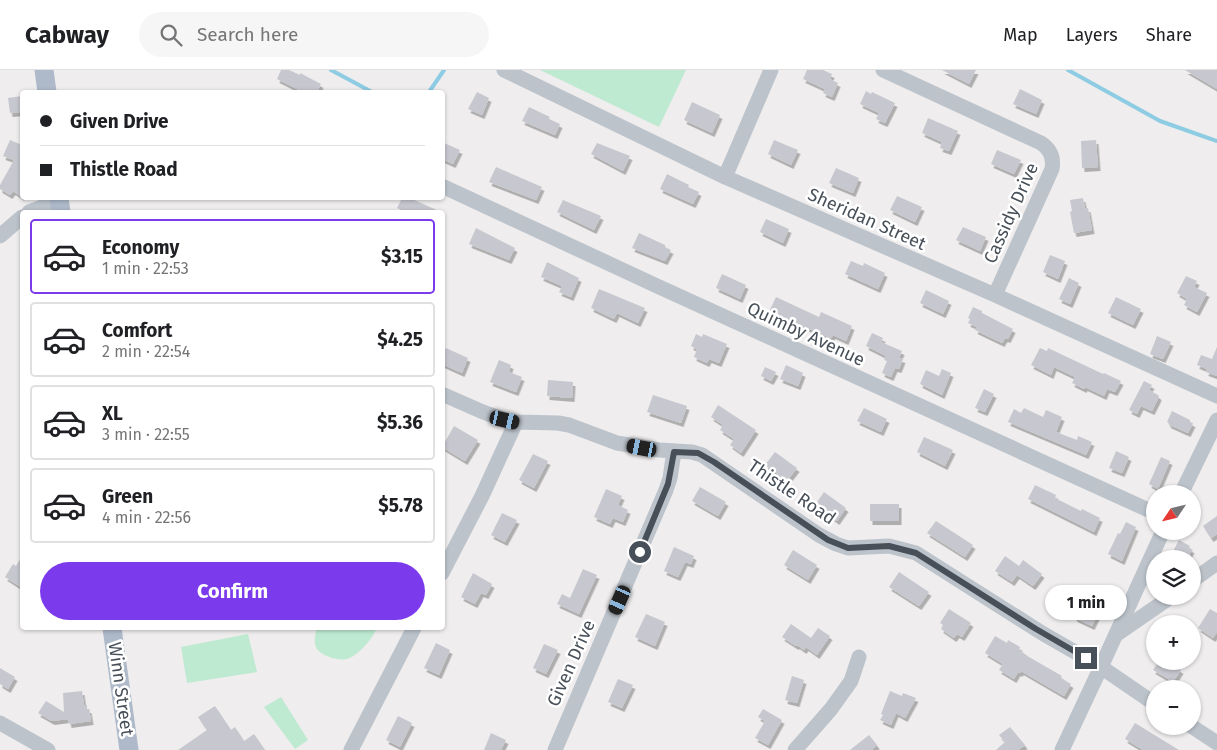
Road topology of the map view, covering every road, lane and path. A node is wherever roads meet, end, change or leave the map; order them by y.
1 (44, 70) edge
2 (504, 70) edge
3 (771, 70) edge
4 (883, 70) edge
5 (47, 90) edge
6 (725, 177) junction
7 (445, 187) edge
8 (60, 204) edge
9 (34, 210) edge
10 (20, 219) edge
11 (0, 236) edge
12 (994, 295) junction
13 (445, 395) edge
14 (1217, 396) edge
15 (1217, 420) edge
16 (516, 422) junction
17 (674, 452) junction
18 (1185, 485) edge
19 (1146, 509) edge
20 (1159, 540) edge
21 (445, 567) edge
22 (1214, 570) edge
23 (1201, 576) edge
24 (1159, 605) edge
25 (112, 630) edge
26 (413, 630) edge
27 (1117, 634) junction
28 (859, 657) dead end
29 (1102, 667) junction
30 (1146, 698) edge
31 (0, 723) edge
32 (1201, 733) edge
33 (1217, 743) edge
34 (48, 750) edge
35 (129, 750) edge
36 (351, 750) edge
37 (554, 750) edge
38 (796, 750) edge
39 (1062, 750) edge

1 - 5 main road
2 - 6 street, Sheridan Street
3 - 6 street
4 - 12 street, Cassidy Drive
6 - 12 street, Sheridan Street
7 - 19 street, Quimby Avenue
8 - 9 street
10 - 11 street
12 - 14 street, Sheridan Street
13 - 16 street, Thistle Road
15 - 18 street
16 - 17 street, Thistle Road
16 - 21 street
17 - 29 street, Thistle Road
17 - 37 street, Given Drive
20 - 27 street
22 - 23 street
24 - 27 street
25 - 35 main road, Winn Street
26 - 36 street
27 - 29 street
28 - 38 street
29 - 30 street, Thistle Road
29 - 39 street
31 - 34 street
32 - 33 street

